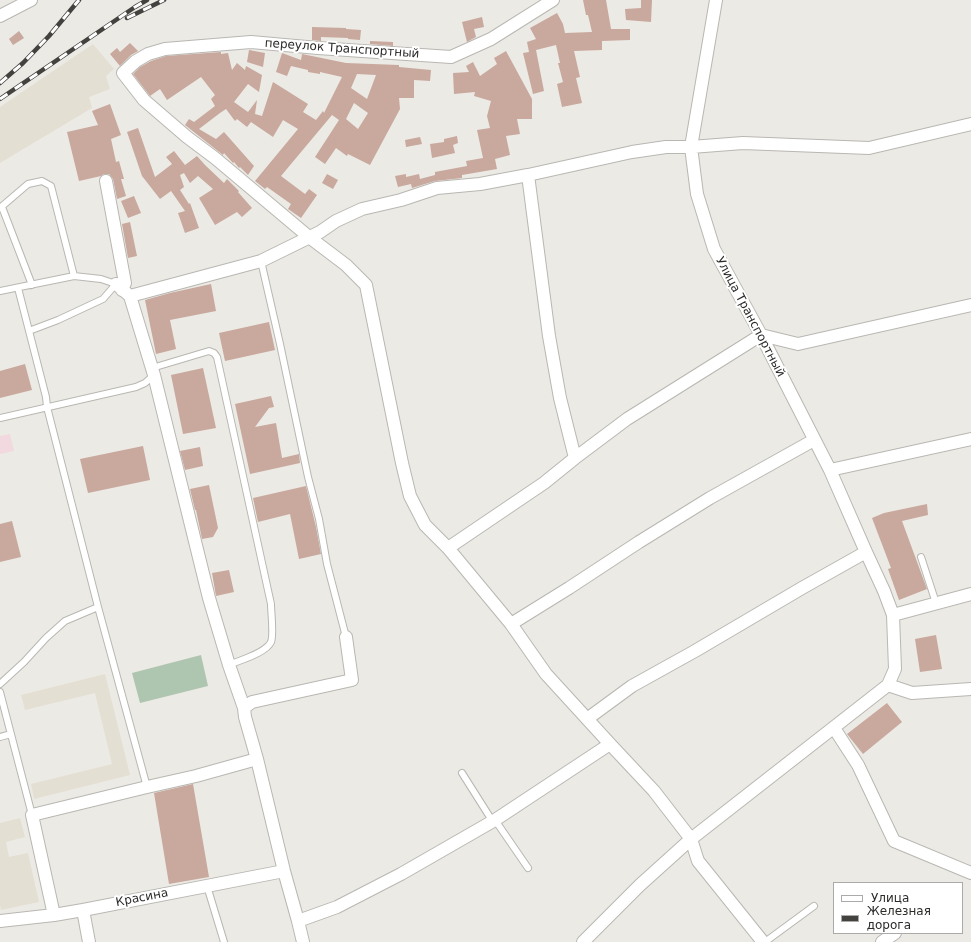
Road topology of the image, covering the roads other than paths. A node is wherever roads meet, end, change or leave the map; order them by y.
1 (31, 0) edge
2 (553, 0) edge
3 (716, 0) edge
4 (0, 16) edge
5 (971, 124) edge
6 (691, 147) junction
7 (528, 176) junction
8 (106, 181) dead end
9 (1, 207) edge
10 (309, 238) junction
11 (261, 261) junction
12 (74, 276) junction
13 (32, 285) junction
14 (18, 288) junction
15 (123, 290) junction
16 (0, 291) edge
17 (971, 305) edge
18 (29, 331) junction
19 (761, 335) junction
20 (153, 372) junction
21 (47, 407) junction
22 (0, 418) edge
23 (971, 439) edge
24 (814, 440) junction
25 (575, 458) junction
26 (830, 470) junction
27 (448, 548) junction
28 (866, 552) junction
29 (921, 557) dead end
30 (971, 594) edge
31 (936, 603) junction
32 (98, 607) junction
33 (893, 615) junction
34 (511, 624) junction
35 (346, 636) joint
36 (229, 665) junction
37 (0, 684) edge
38 (888, 685) junction
39 (971, 689) edge
40 (0, 692) edge
41 (244, 708) junction
42 (587, 719) junction
43 (834, 728) junction
44 (11, 734) junction
45 (0, 737) edge
46 (610, 744) junction
47 (257, 759) junction
48 (462, 772) dead end
49 (147, 787) junction
50 (32, 815) junction
51 (494, 821) junction
52 (691, 839) junction
53 (528, 868) dead end
54 (284, 871) junction
55 (971, 873) edge
56 (208, 886) junction
57 (814, 906) dead end
58 (83, 910) junction
59 (54, 914) junction
60 (0, 921) edge
61 (298, 921) junction
62 (894, 934) edge
63 (89, 942) edge
64 (224, 942) edge
65 (303, 942) edge
66 (583, 942) edge
67 (764, 942) edge
68 (882, 942) edge

1 - 4 street
2 - 10 street, переулок Транспортный
3 - 6 street, Улица Транспортный
5 - 6 street
6 - 7 street
6 - 19 street, Улица Транспортный
7 - 10 street
7 - 25 street
8 - 15 street
9 - 12 lane
9 - 13 lane
10 - 11 street
10 - 27 street
11 - 15 street
11 - 35 lane
12 - 13 lane
12 - 15 lane
13 - 14 lane
14 - 16 lane
14 - 18 lane
15 - 18 lane
15 - 20 street
17 - 19 street
18 - 21 lane
19 - 24 street, Улица Транспортный
19 - 25 street
20 - 21 lane
20 - 36 street
20 - 36 lane
21 - 22 lane
21 - 32 lane
23 - 26 street
24 - 26 street, Улица Транспортный
24 - 34 street
25 - 27 street
26 - 28 street, Улица Транспортный
27 - 34 street
28 - 33 street, Улица Транспортный
28 - 42 street
29 - 31 lane
30 - 31 street
31 - 33 street
32 - 37 lane
32 - 49 lane
33 - 38 street, Улица Транспортный
34 - 42 street
35 - 41 street
36 - 41 street
38 - 39 street
38 - 43 street
40 - 44 lane
41 - 47 street
42 - 46 street
43 - 52 street
43 - 55 street
44 - 45 lane
44 - 50 lane
46 - 51 street
46 - 52 street
47 - 49 street
47 - 54 street
48 - 51 lane
49 - 50 street
50 - 59 street
51 - 53 lane
51 - 61 street
52 - 66 street
52 - 67 street
54 - 56 street, Красина
54 - 61 street
56 - 58 street, Красина
56 - 64 lane
57 - 67 lane
58 - 59 street, Красина
58 - 63 street
59 - 60 street, Красина
61 - 65 street
62 - 68 street

